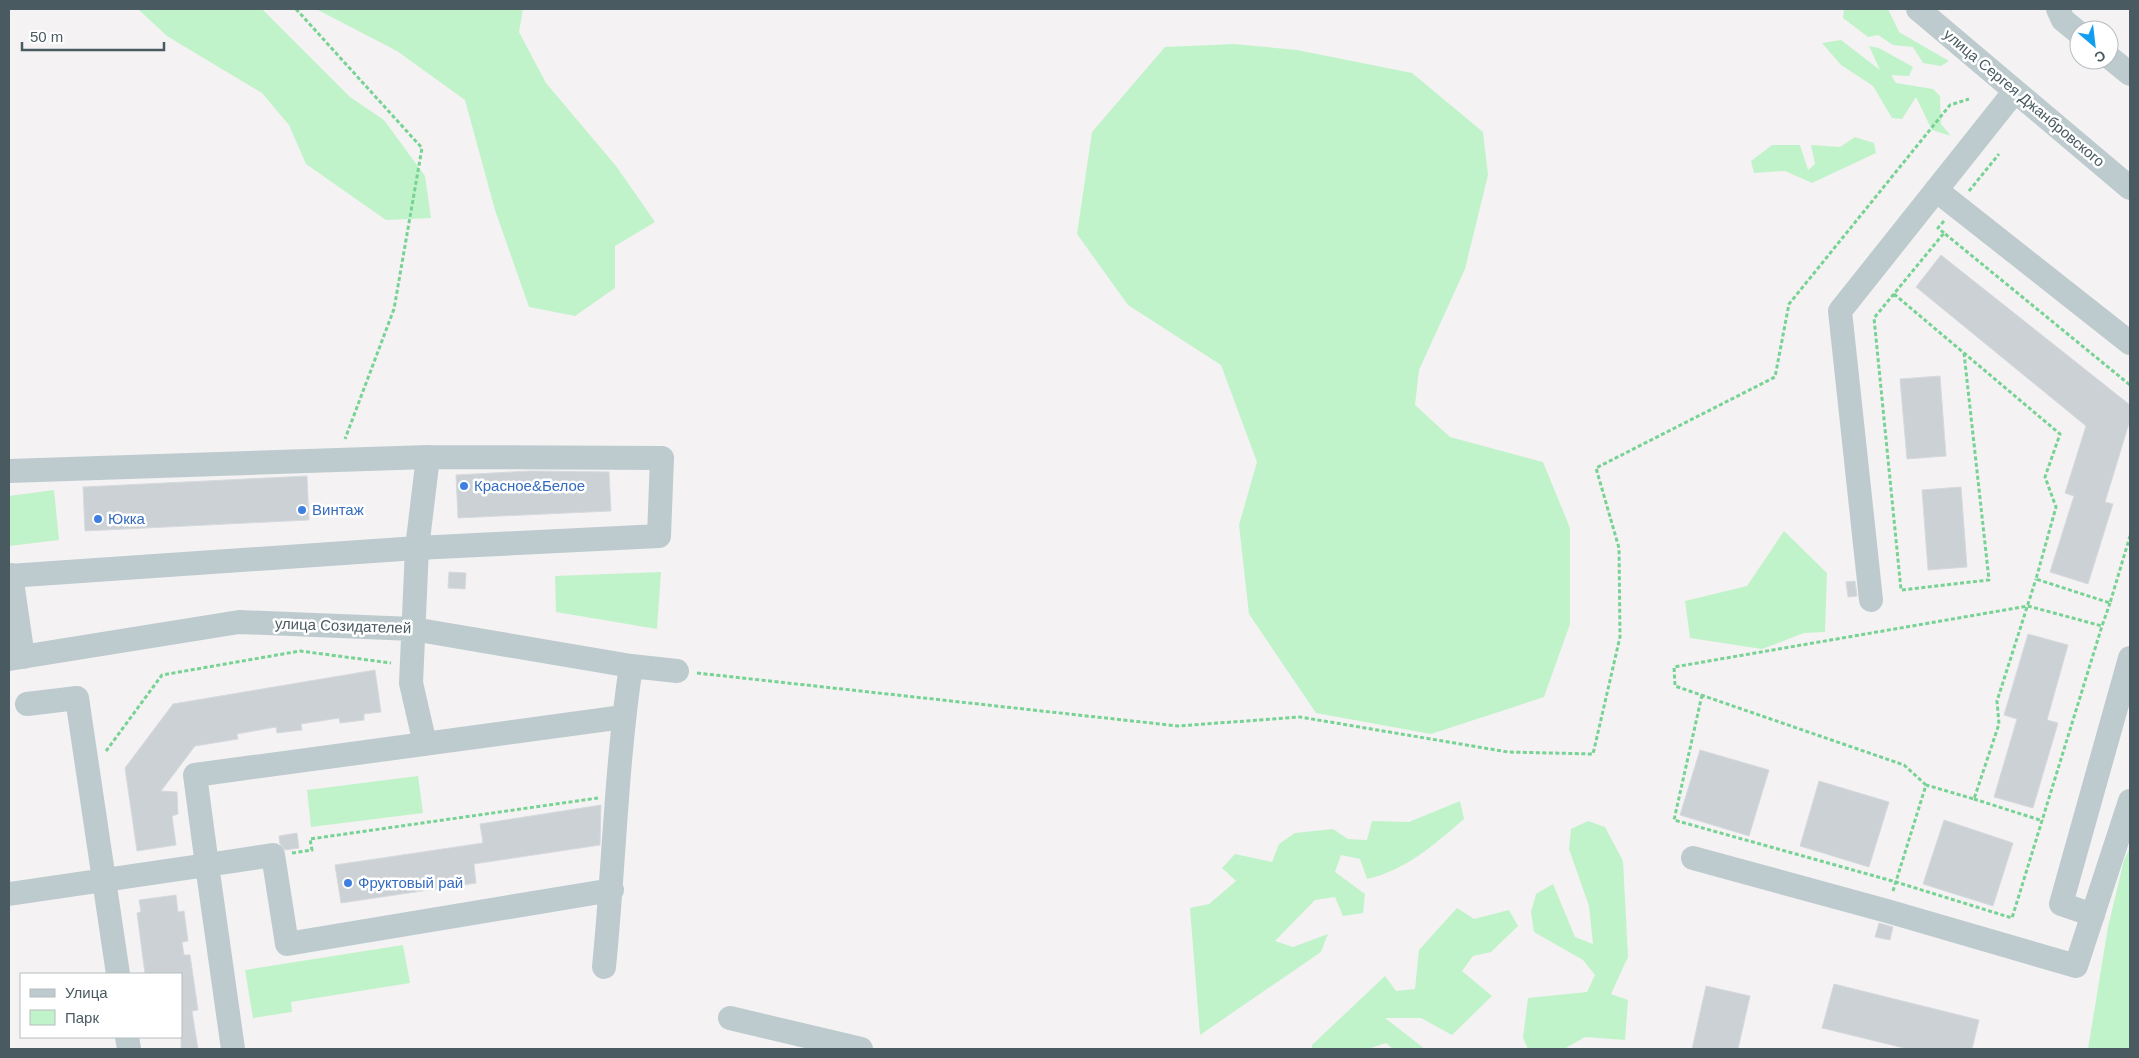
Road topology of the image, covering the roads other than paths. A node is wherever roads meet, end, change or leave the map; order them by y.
1 (1918, 9) edge
2 (2058, 9) edge
3 (2069, 25) edge
4 (2119, 65) edge
5 (2130, 74) edge
6 (2015, 91) junction
7 (2130, 188) edge
8 (1936, 190) junction
9 (2130, 344) edge
10 (428, 457) junction
11 (9, 471) edge
12 (417, 548) junction
13 (10, 576) edge
14 (1871, 600) dead end
15 (413, 628) junction
16 (16, 658) edge
17 (2130, 658) edge
18 (631, 666) junction
19 (676, 671) road end
20 (27, 704) dead end
21 (623, 716) junction
22 (425, 744) junction
23 (2130, 801) edge
24 (1693, 858) dead end
25 (207, 865) junction
26 (104, 880) junction
27 (612, 890) junction
28 (9, 894) edge
29 (2093, 916) junction
30 (604, 967) dead end
31 (118, 973) edge
32 (730, 1018) dead end
33 (233, 1049) edge
34 (861, 1049) edge

1 - 6 street, улица Сергея Джанбровского
2 - 3 street
4 - 5 street
6 - 7 street, улица Сергея Джанбровского
6 - 8 street
8 - 9 street
8 - 14 street
10 - 11 street
10 - 12 street
10 - 12 street
12 - 13 street
12 - 15 street
13 - 16 street
15 - 16 street, улица Созидателей
15 - 18 street, улица Созидателей
15 - 22 street
17 - 29 street
18 - 19 street, улица Созидателей
18 - 21 street
20 - 26 street
21 - 22 street
21 - 27 street
22 - 25 street
23 - 29 street
24 - 29 street
25 - 26 street
25 - 27 street
25 - 33 street
26 - 28 street
26 - 31 street
27 - 30 street
32 - 34 street

